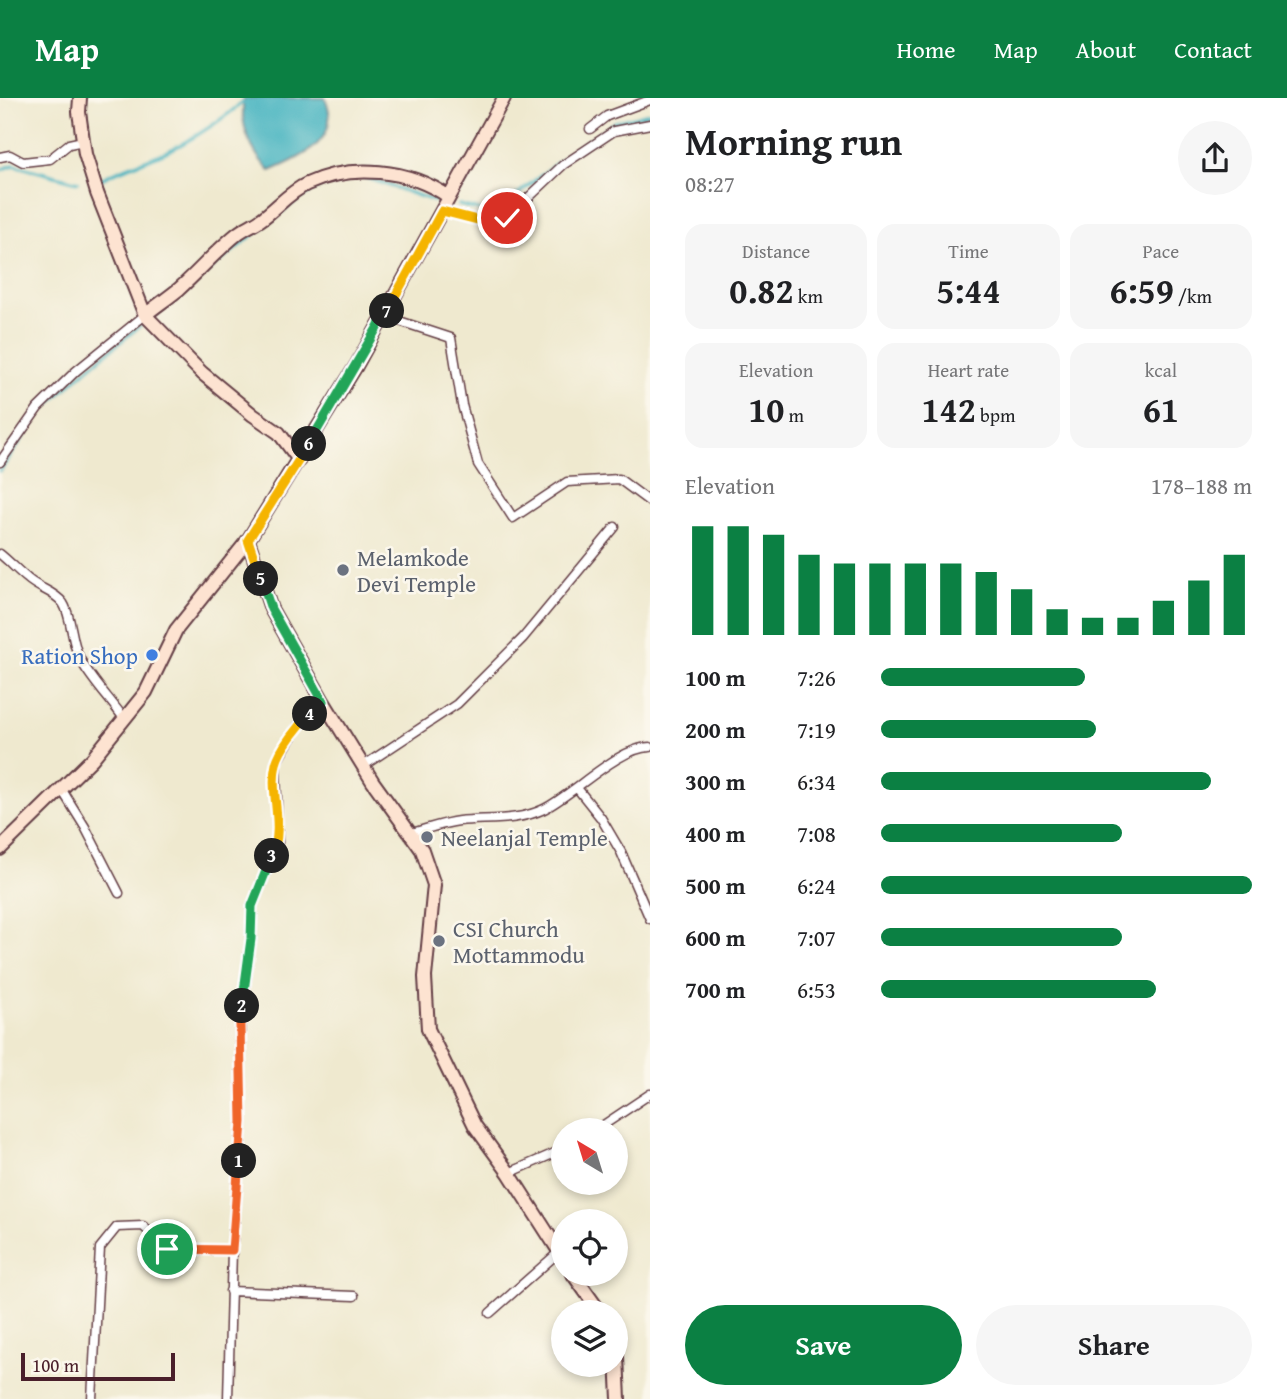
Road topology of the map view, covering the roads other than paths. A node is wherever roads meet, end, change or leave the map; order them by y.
1 (80, 98) edge
2 (504, 98) edge
3 (650, 100) edge
4 (650, 124) edge
5 (590, 129) dead end
6 (83, 141) junction
7 (0, 157) edge
8 (449, 197) junction
9 (442, 211) junction
10 (145, 315) junction
11 (384, 316) junction
12 (299, 460) junction
13 (0, 462) edge
14 (650, 502) edge
15 (615, 527) dead end
16 (248, 540) junction
17 (0, 554) edge
18 (323, 701) junction
19 (125, 720) junction
20 (650, 747) edge
21 (363, 766) junction
22 (577, 788) junction
23 (62, 790) junction
24 (411, 833) junction
25 (0, 849) edge
26 (120, 894) dead end
27 (650, 919) edge
28 (650, 1094) edge
29 (614, 1118) edge
30 (551, 1155) edge
31 (509, 1173) junction
32 (551, 1240) edge
33 (232, 1250) junction
34 (551, 1264) edge
35 (230, 1291) junction
36 (354, 1296) dead end
37 (489, 1313) dead end
38 (619, 1377) edge
39 (92, 1399) edge
40 (228, 1399) edge
41 (620, 1399) edge

1 - 6 street
2 - 8 street
3 - 5 street
4 - 9 street
6 - 7 street
6 - 10 street
8 - 9 street
8 - 10 street
9 - 11 street
10 - 12 street
10 - 13 street
11 - 12 street
11 - 14 street
12 - 16 street
15 - 21 street
16 - 18 street
16 - 19 street
17 - 19 street
18 - 21 street
18 - 33 street
19 - 23 street
20 - 22 street
21 - 24 street
22 - 24 street
22 - 27 street
23 - 25 street
23 - 26 street
24 - 31 street
28 - 29 street
30 - 31 street
31 - 32 street
33 - 35 street
33 - 39 street
34 - 37 street
35 - 36 street
35 - 40 street
38 - 41 street

